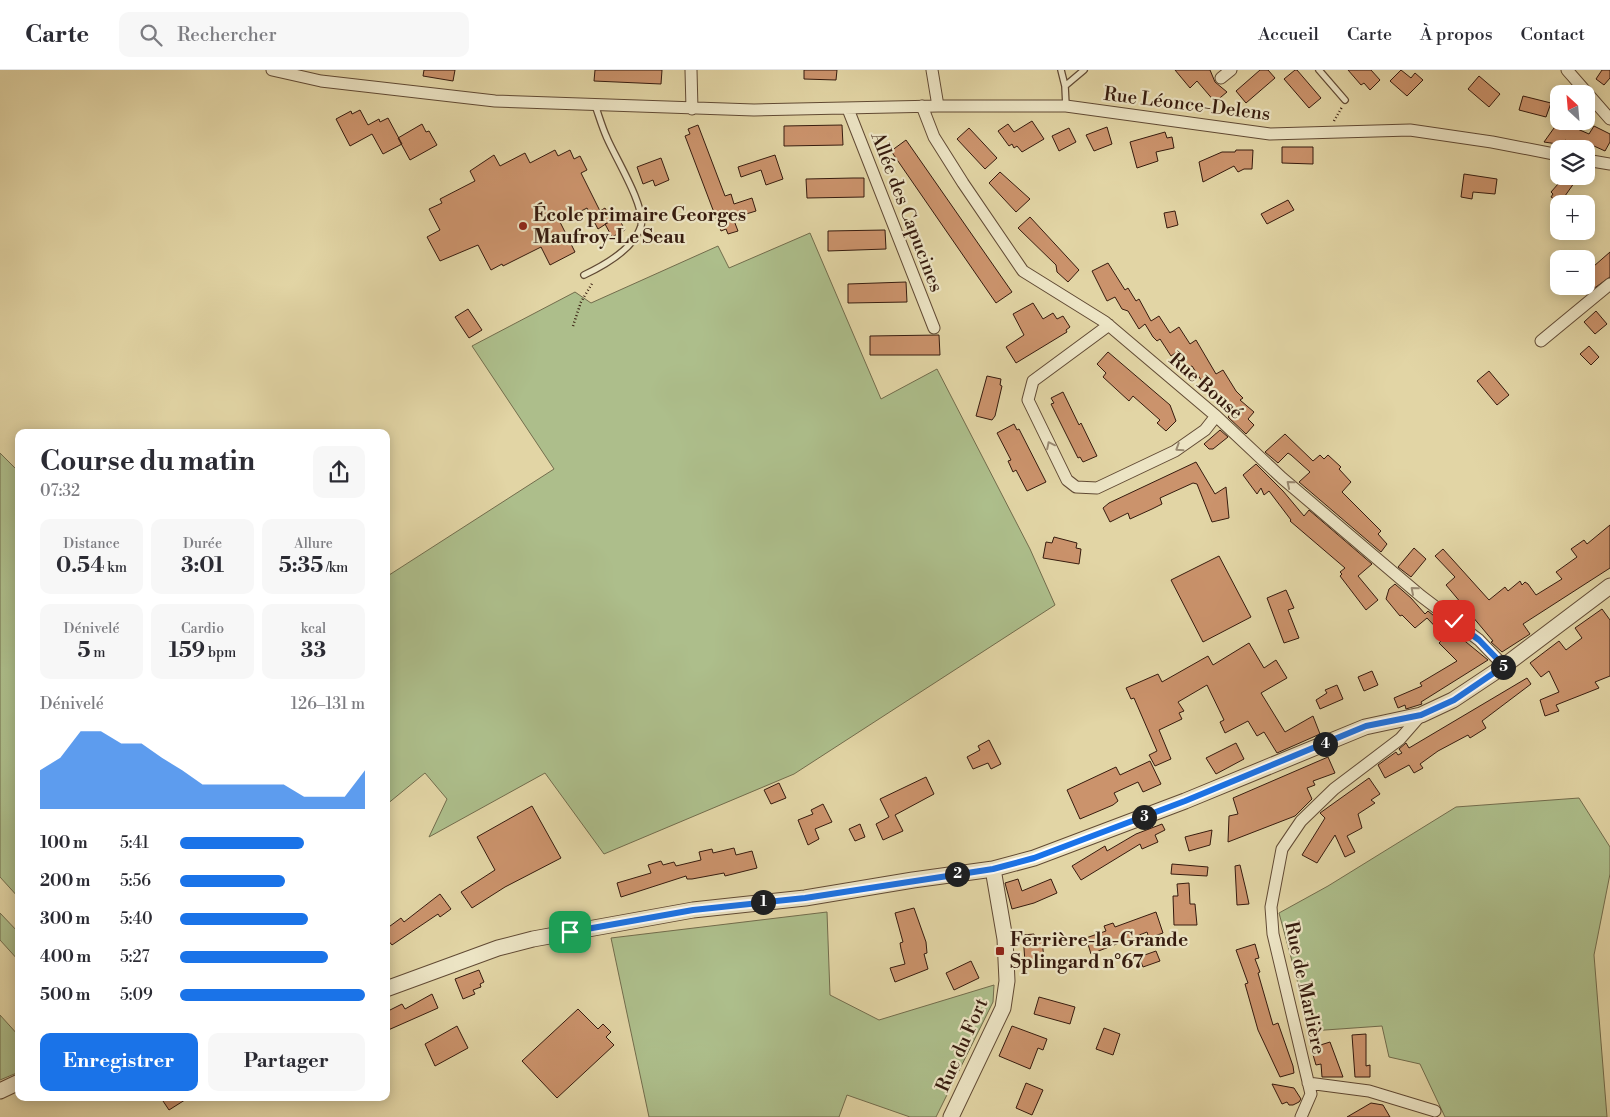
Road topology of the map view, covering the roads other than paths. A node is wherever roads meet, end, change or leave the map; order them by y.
1 (272, 70) edge
2 (691, 70) edge
3 (932, 70) edge
4 (1060, 70) edge
5 (1084, 70) edge
6 (1231, 70) edge
7 (1319, 70) edge
8 (1567, 70) edge
9 (1221, 78) dead end
10 (1065, 86) junction
11 (1345, 100) road end
12 (595, 105) junction
13 (922, 106) junction
14 (938, 106) junction
15 (1066, 106) junction
16 (848, 108) junction
17 (692, 109) junction
18 (1610, 120) edge
19 (1550, 153) edge
20 (1595, 162) edge
21 (1610, 164) edge
22 (584, 275) dead end
23 (1610, 284) edge
24 (1110, 325) junction
25 (934, 328) dead end
26 (1541, 341) dead end
27 (1216, 416) junction
28 (1610, 586) edge
29 (1504, 666) junction
30 (1421, 715) junction
31 (993, 869) junction
32 (390, 988) edge
33 (1308, 1082) junction
34 (15, 1084) edge
35 (0, 1091) edge
36 (1435, 1111) dead end
37 (951, 1117) edge
38 (1301, 1117) edge

1 - 12 street, Rue Léonce-Delens
2 - 17 street
3 - 14 street
4 - 10 lane
5 - 10 lane
6 - 9 street
7 - 11 lane
8 - 18 street
10 - 15 lane
12 - 17 street, Rue Léonce-Delens
12 - 22 lane
13 - 14 street, Rue Léonce-Delens
13 - 16 street, Rue Léonce-Delens
13 - 24 street, Rue Bousé
14 - 15 street, Rue Léonce-Delens
15 - 19 street, Rue Léonce-Delens
16 - 17 street, Rue Léonce-Delens
16 - 25 street, Allée des Capucines
20 - 21 street
23 - 26 street
24 - 27 street, Rue Bousé
27 -> 24 street
29 -> 27 street, Rue Bousé
28 - 29 street
29 - 30 street
30 - 31 street
30 - 33 street, Rue de Marlière
31 - 32 street
31 - 37 street, Rue du Fort
33 - 36 street
33 - 38 street, Rue de Marlière
34 - 35 street

